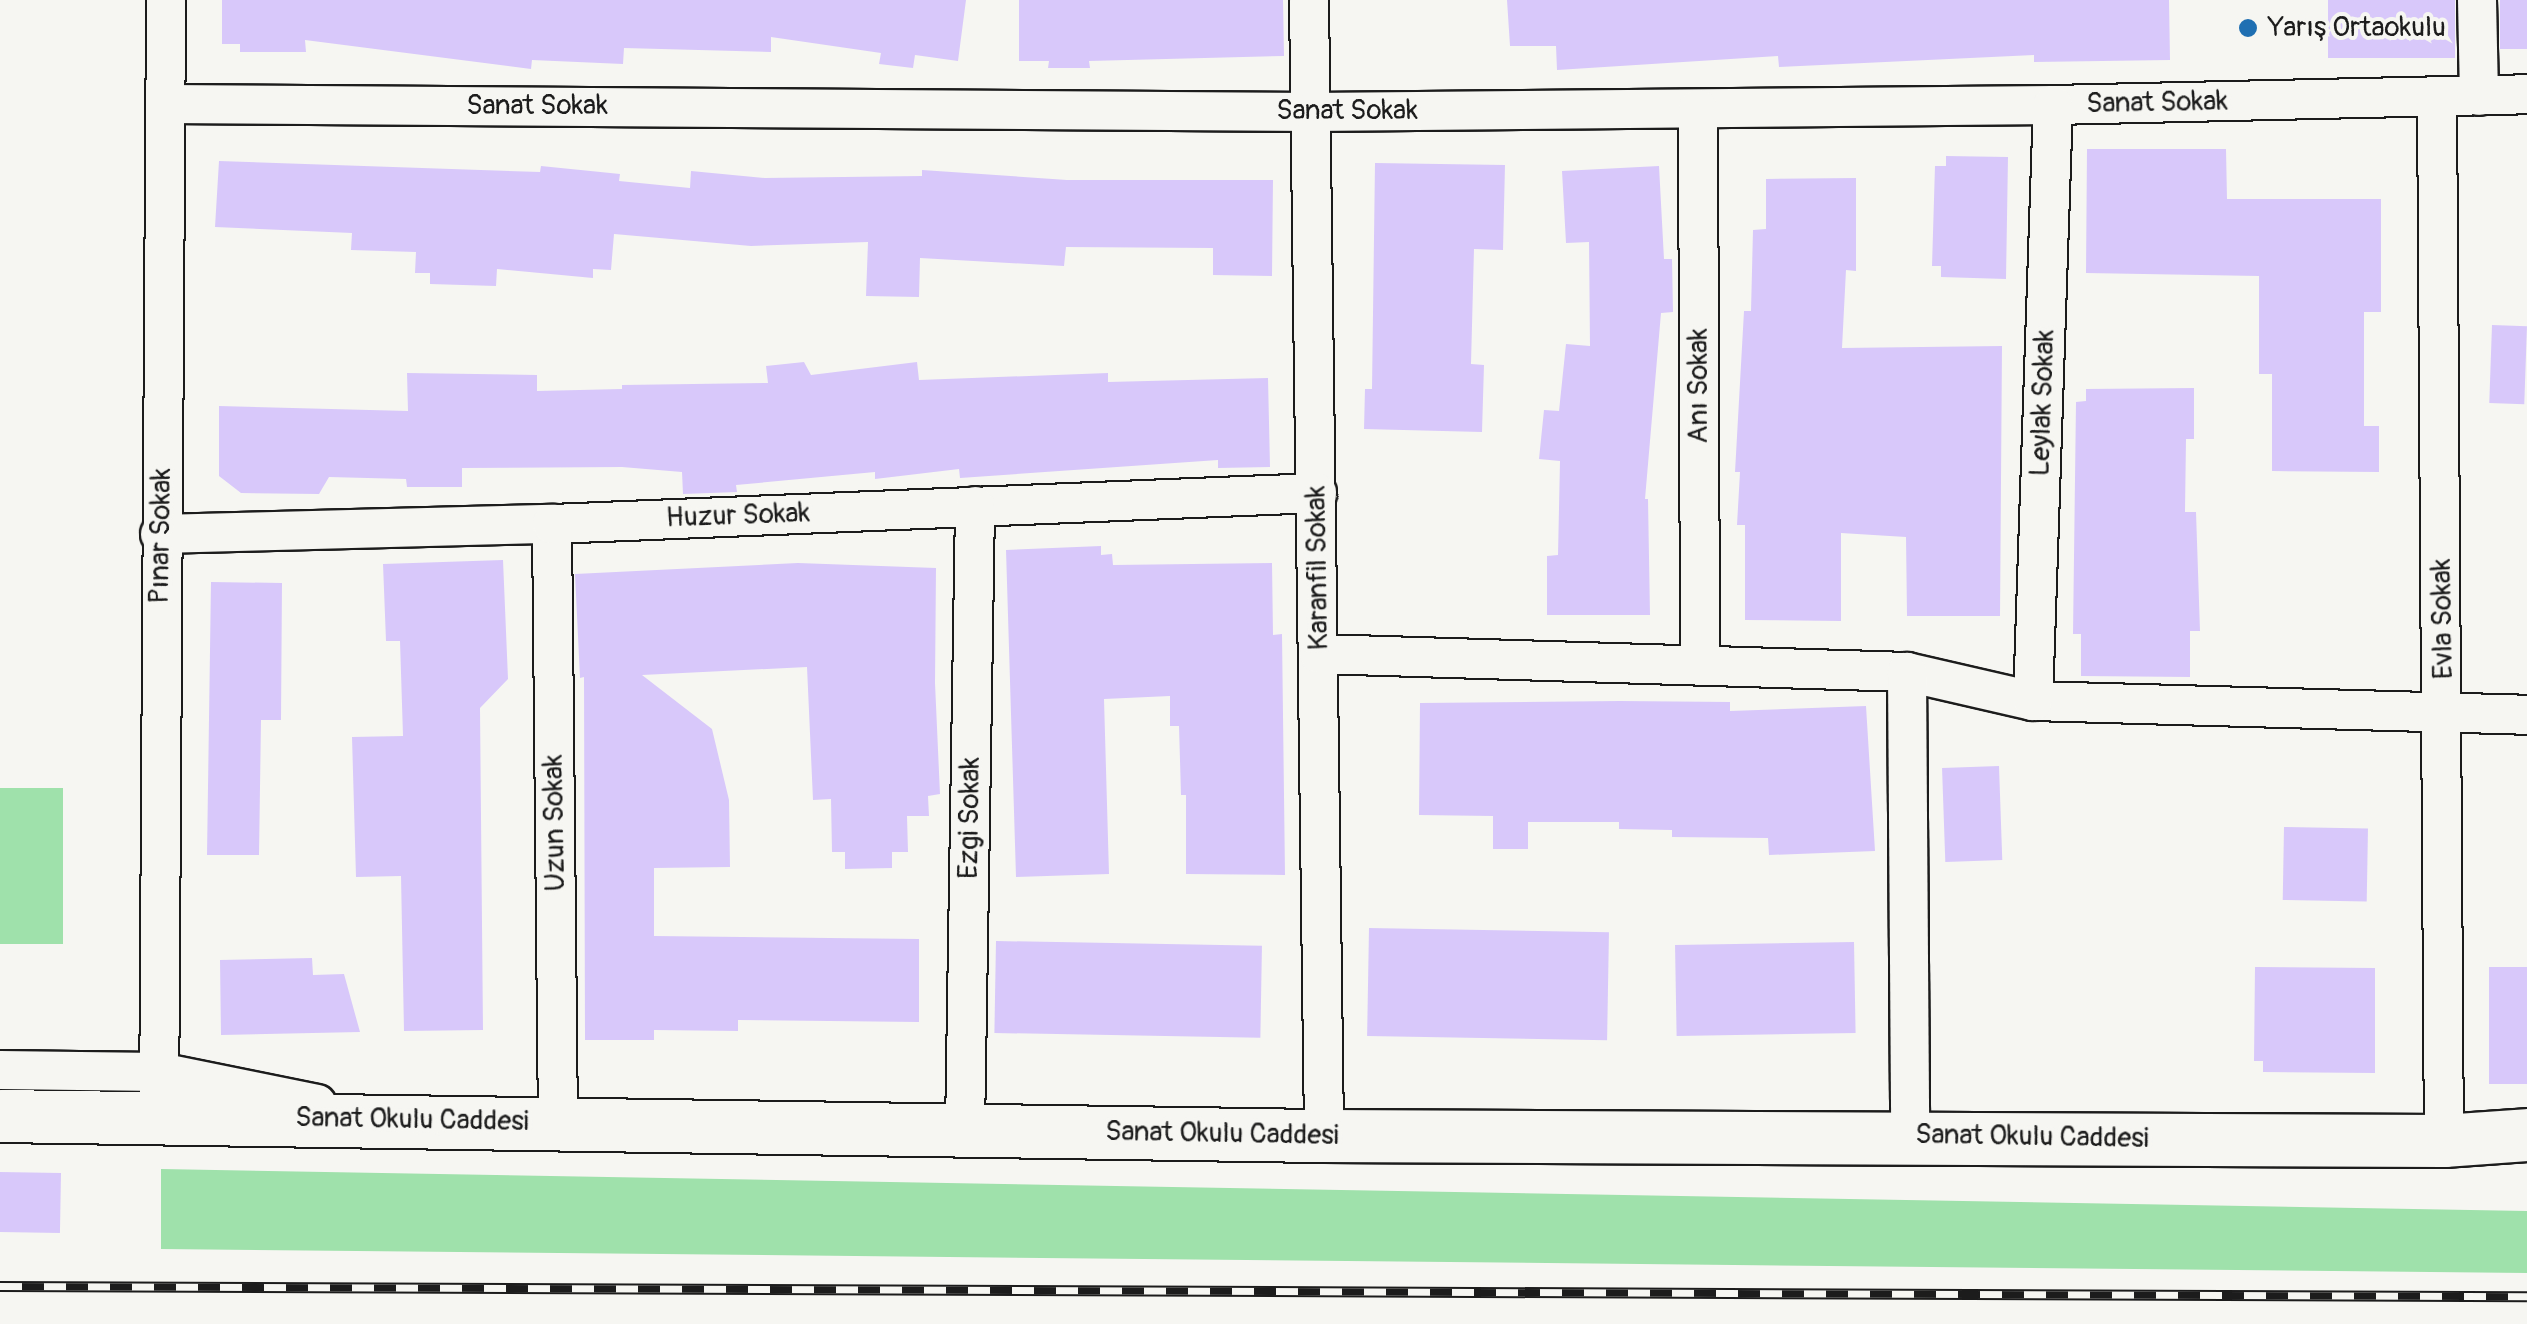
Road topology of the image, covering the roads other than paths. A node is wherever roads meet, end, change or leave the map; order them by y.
1 (166, 0) edge
2 (1310, 0) edge
3 (2478, 0) edge
4 (2527, 94) edge
5 (2480, 96) junction
6 (2436, 97) junction
7 (168, 104) junction
8 (2053, 105) junction
9 (1698, 108) junction
10 (1312, 112) junction
11 (1317, 493) junction
12 (975, 506) junction
13 (552, 524) junction
14 (160, 534) junction
15 (1319, 654) junction
16 (1700, 664) junction
17 (1908, 672) junction
18 (2033, 701) junction
19 (2444, 715) junction
20 (2527, 715) edge
21 (0, 1070) edge
22 (159, 1095) junction
23 (0, 1116) edge
24 (558, 1122) junction
25 (964, 1130) junction
26 (2527, 1135) edge
27 (1324, 1136) junction
28 (1910, 1136) junction
29 (2444, 1141) junction
30 (2527, 1160) edge

1 - 7 street, Pınar Sokak
2 - 10 street, Karanfil Sokak
3 - 5 street
4 - 5 street, Sanat Sokak
5 - 6 street, Sanat Sokak
6 - 8 street, Sanat Sokak
6 - 19 street, Evla Sokak
7 - 10 street, Sanat Sokak
7 - 14 street, Pınar Sokak
8 - 9 street, Sanat Sokak
8 - 18 street, Leylak Sokak
9 - 10 street, Sanat Sokak
9 - 16 street, Anı Sokak
10 - 11 street, Karanfil Sokak
11 - 12 street, Huzur Sokak
11 - 15 street, Karanfil Sokak
12 - 13 street, Huzur Sokak
12 - 25 street, Ezgi Sokak
13 - 14 street, Huzur Sokak
13 - 24 street, Uzun Sokak
14 - 22 street, Pınar Sokak
15 - 16 street
15 - 27 street, Karanfil Sokak
16 - 17 street
17 - 18 street
17 - 28 street
18 - 19 street
19 - 20 street
19 - 29 street, Evla Sokak
21 - 22 street
22 - 23 main road, Sanat Okulu Caddesi
22 - 24 main road, Sanat Okulu Caddesi
24 - 25 main road, Sanat Okulu Caddesi
25 - 27 main road, Sanat Okulu Caddesi
26 - 29 main road
27 - 28 main road, Sanat Okulu Caddesi
28 - 29 main road, Sanat Okulu Caddesi
29 - 30 main road

